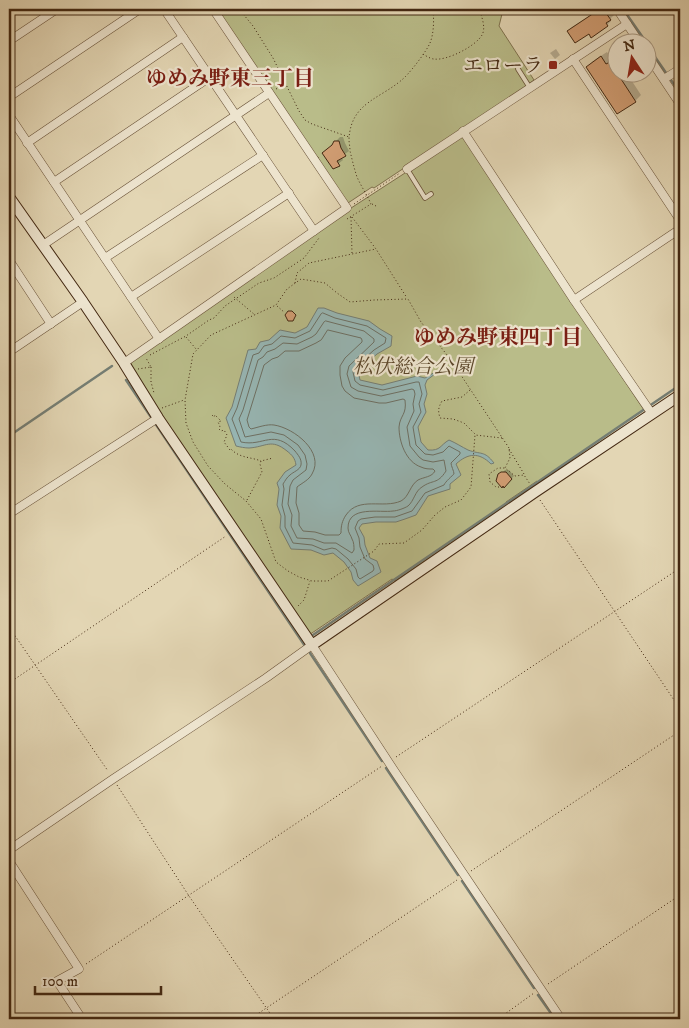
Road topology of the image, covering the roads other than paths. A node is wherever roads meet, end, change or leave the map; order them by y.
1 (140, 9) edge
2 (164, 9) edge
3 (213, 9) edge
4 (617, 9) edge
5 (52, 10) edge
6 (627, 24) junction
7 (632, 32) edge
8 (184, 37) junction
9 (9, 41) edge
10 (573, 59) junction
11 (656, 68) edge
12 (680, 68) edge
13 (518, 69) dead end
14 (210, 77) junction
15 (664, 80) junction
16 (530, 88) junction
17 (270, 93) junction
18 (9, 98) edge
19 (680, 104) edge
20 (9, 115) edge
21 (236, 116) junction
22 (463, 131) junction
23 (27, 143) junction
24 (263, 155) junction
25 (406, 168) joint
26 (54, 182) junction
27 (289, 194) junction
28 (431, 194) dead end
29 (9, 196) edge
30 (680, 220) edge
31 (80, 221) junction
32 (680, 229) edge
33 (314, 231) junction
34 (43, 245) junction
35 (105, 258) junction
36 (9, 260) edge
37 (12, 273) edge
38 (131, 297) junction
39 (574, 300) junction
40 (83, 302) junction
41 (51, 324) junction
42 (159, 339) junction
43 (9, 352) edge
44 (126, 366) junction
45 (680, 395) edge
46 (652, 414) junction
47 (155, 418) junction
48 (9, 514) edge
49 (312, 645) junction
50 (9, 850) edge
51 (9, 861) edge
52 (82, 1019) edge
53 (561, 1019) edge

1 - 18 street
2 - 8 street
3 - 17 street
4 - 6 street
5 - 9 street
6 - 7 street
6 - 10 street
8 - 14 street
8 - 23 street
10 - 16 street
10 - 30 street
11 - 15 street
12 - 15 street
13 - 16 lane
14 - 21 street
14 - 26 street
15 - 19 street
16 - 22 street
17 - 21 street
17 - 33 street
20 - 23 street
21 - 24 street
21 - 31 street
22 - 25 street
22 - 39 street
23 - 26 street
24 - 27 street
24 - 35 street
25 - 28 lane
26 - 31 street
27 - 33 street
27 - 38 street
29 - 34 street
31 - 34 street
31 - 35 street
32 - 39 street
33 - 42 street
34 - 40 street
35 - 38 street
36 - 37 street
37 - 41 street
38 - 42 street
39 - 46 street
40 - 41 street
40 - 44 street
41 - 43 street
42 - 44 street
44 - 47 street
45 - 46 street
46 - 49 street
47 - 48 street
47 - 49 street
49 - 50 street
49 - 53 street
51 - 52 street

